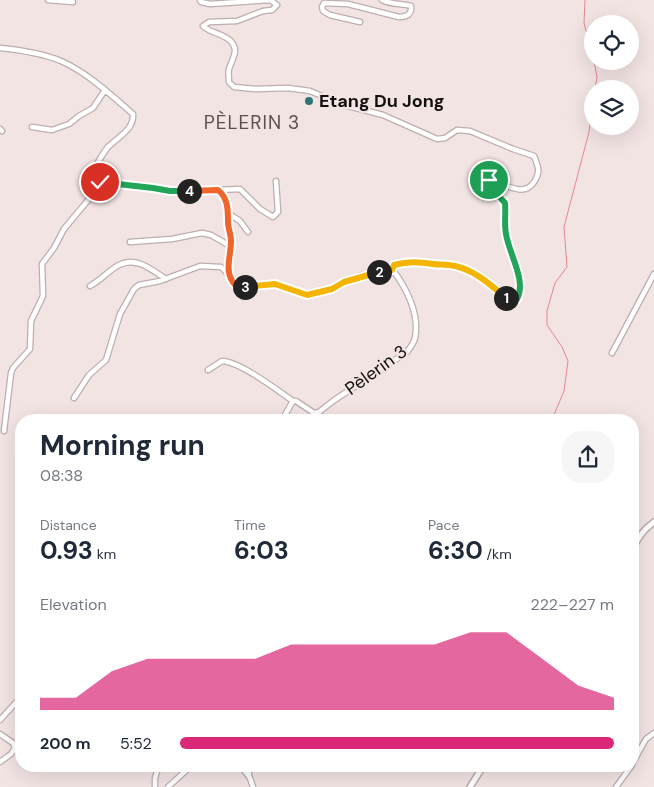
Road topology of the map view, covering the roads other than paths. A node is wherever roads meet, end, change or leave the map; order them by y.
1 (48, 0) edge
2 (200, 0) edge
3 (382, 0) edge
4 (73, 2) dead end
5 (360, 22) dead end
6 (0, 48) edge
7 (105, 90) junction
8 (32, 127) dead end
9 (276, 181) dead end
10 (100, 182) junction
11 (218, 190) junction
12 (229, 214) junction
13 (248, 232) dead end
14 (130, 242) dead end
15 (230, 246) junction
16 (392, 270) junction
17 (654, 274) edge
18 (228, 275) junction
19 (166, 279) junction
20 (90, 286) dead end
21 (612, 353) dead end
22 (208, 370) dead end
23 (74, 398) dead end
24 (293, 401) junction
25 (285, 414) edge
26 (4, 431) dead end
27 (654, 522) edge
28 (639, 536) edge
29 (15, 704) edge
30 (0, 720) edge
31 (654, 733) edge
32 (0, 734) edge
33 (639, 752) edge
34 (0, 762) edge
35 (157, 772) edge
36 (184, 772) edge
37 (245, 772) edge
38 (248, 772) edge
39 (480, 772) edge
40 (627, 772) edge
41 (250, 778) junction
42 (155, 787) edge
43 (168, 787) edge
44 (253, 787) edge
45 (470, 787) edge
46 (616, 787) edge

1 - 4 street
2 - 16 street
3 - 5 street
6 - 7 street
7 - 8 street
7 - 10 street
9 - 11 street
10 - 11 street
10 - 26 street
11 - 12 street
12 - 13 street
12 - 15 street
14 - 15 street
15 - 18 street
16 - 18 street
16 - 24 street, Pèlerin 3
17 - 21 street
18 - 19 street
19 - 20 street
19 - 23 street
22 - 24 street
24 - 25 street
27 - 28 street
29 - 30 street
31 - 33 street
32 - 34 street
35 - 42 street
36 - 43 street
37 - 41 street
38 - 41 street
39 - 45 street
40 - 46 street
41 - 44 street

